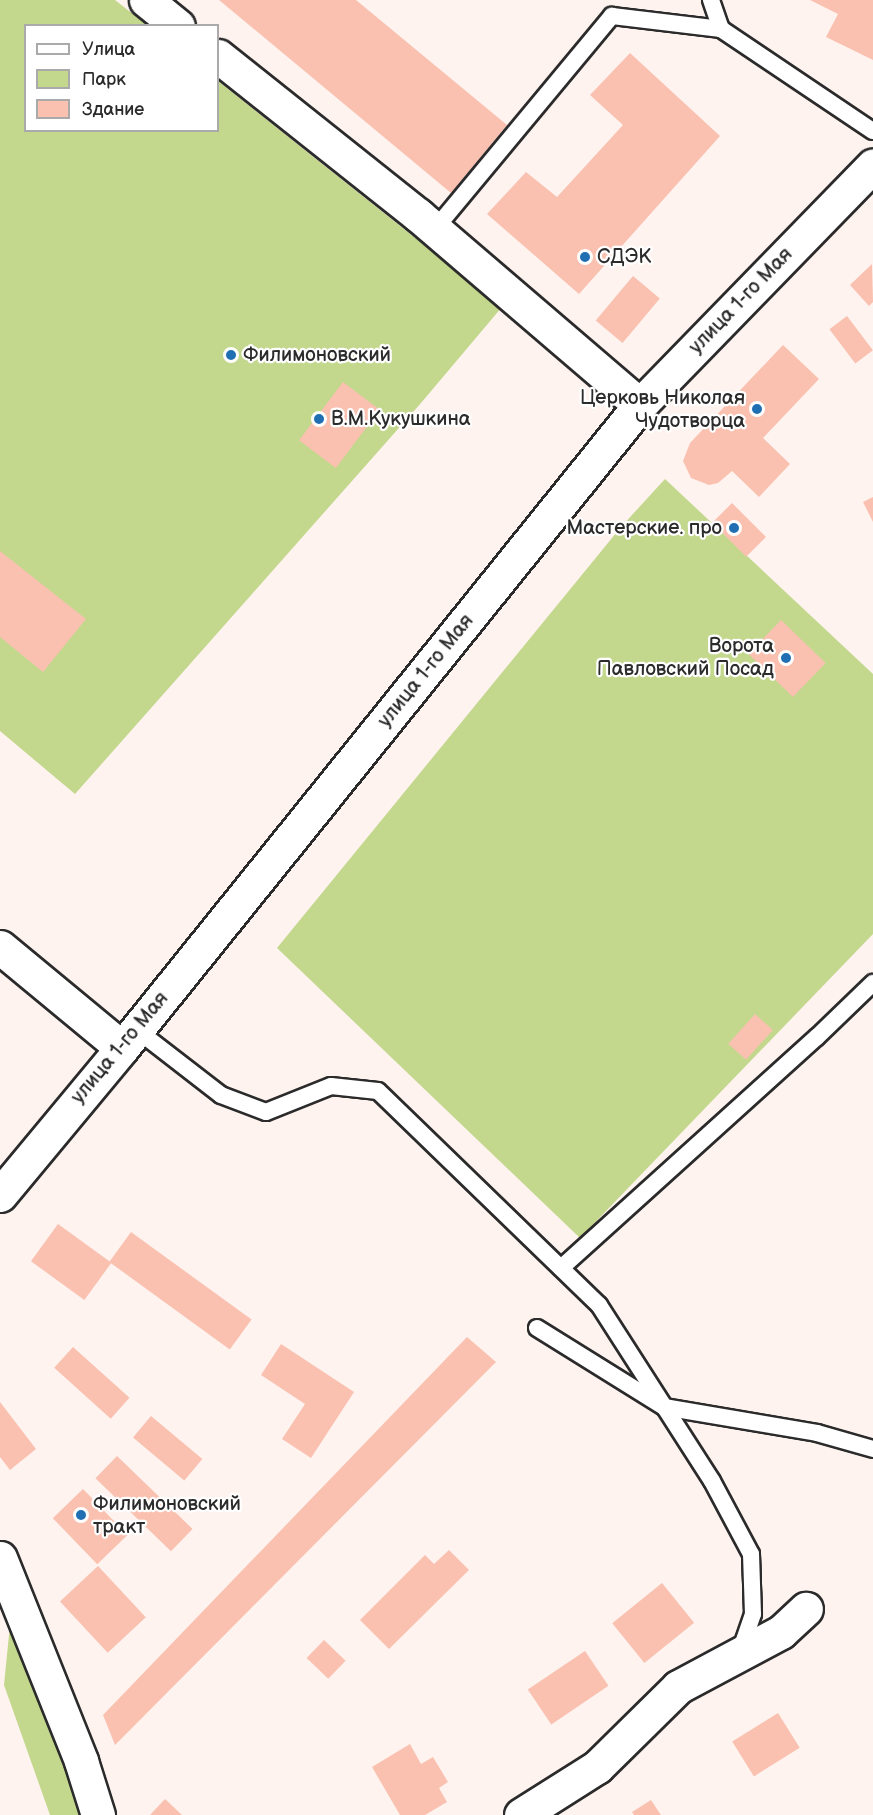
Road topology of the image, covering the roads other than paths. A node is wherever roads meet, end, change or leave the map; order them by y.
1 (146, 0) edge
2 (711, 0) edge
3 (176, 24) edge
4 (721, 29) junction
5 (219, 57) edge
6 (873, 131) edge
7 (873, 165) edge
8 (435, 229) junction
9 (640, 405) junction
10 (0, 947) edge
11 (873, 983) edge
12 (130, 1039) junction
13 (0, 1195) edge
14 (561, 1268) junction
15 (537, 1328) dead end
16 (664, 1407) junction
17 (873, 1449) edge
18 (0, 1558) edge
19 (806, 1609) dead end
20 (740, 1653) junction
21 (98, 1815) edge
22 (521, 1815) edge

1 - 3 street
2 - 4 lane
4 - 6 lane
4 - 8 lane
5 - 8 street
7 - 9 street, улица 1-го Мая
8 - 9 street
9 - 12 street, улица 1-го Мая
10 - 12 street
11 - 14 lane
12 - 13 street, улица 1-го Мая
12 - 14 lane
14 - 16 lane
15 - 16 lane
16 - 17 lane
16 - 20 lane
18 - 21 street
19 - 20 street
20 - 22 street

